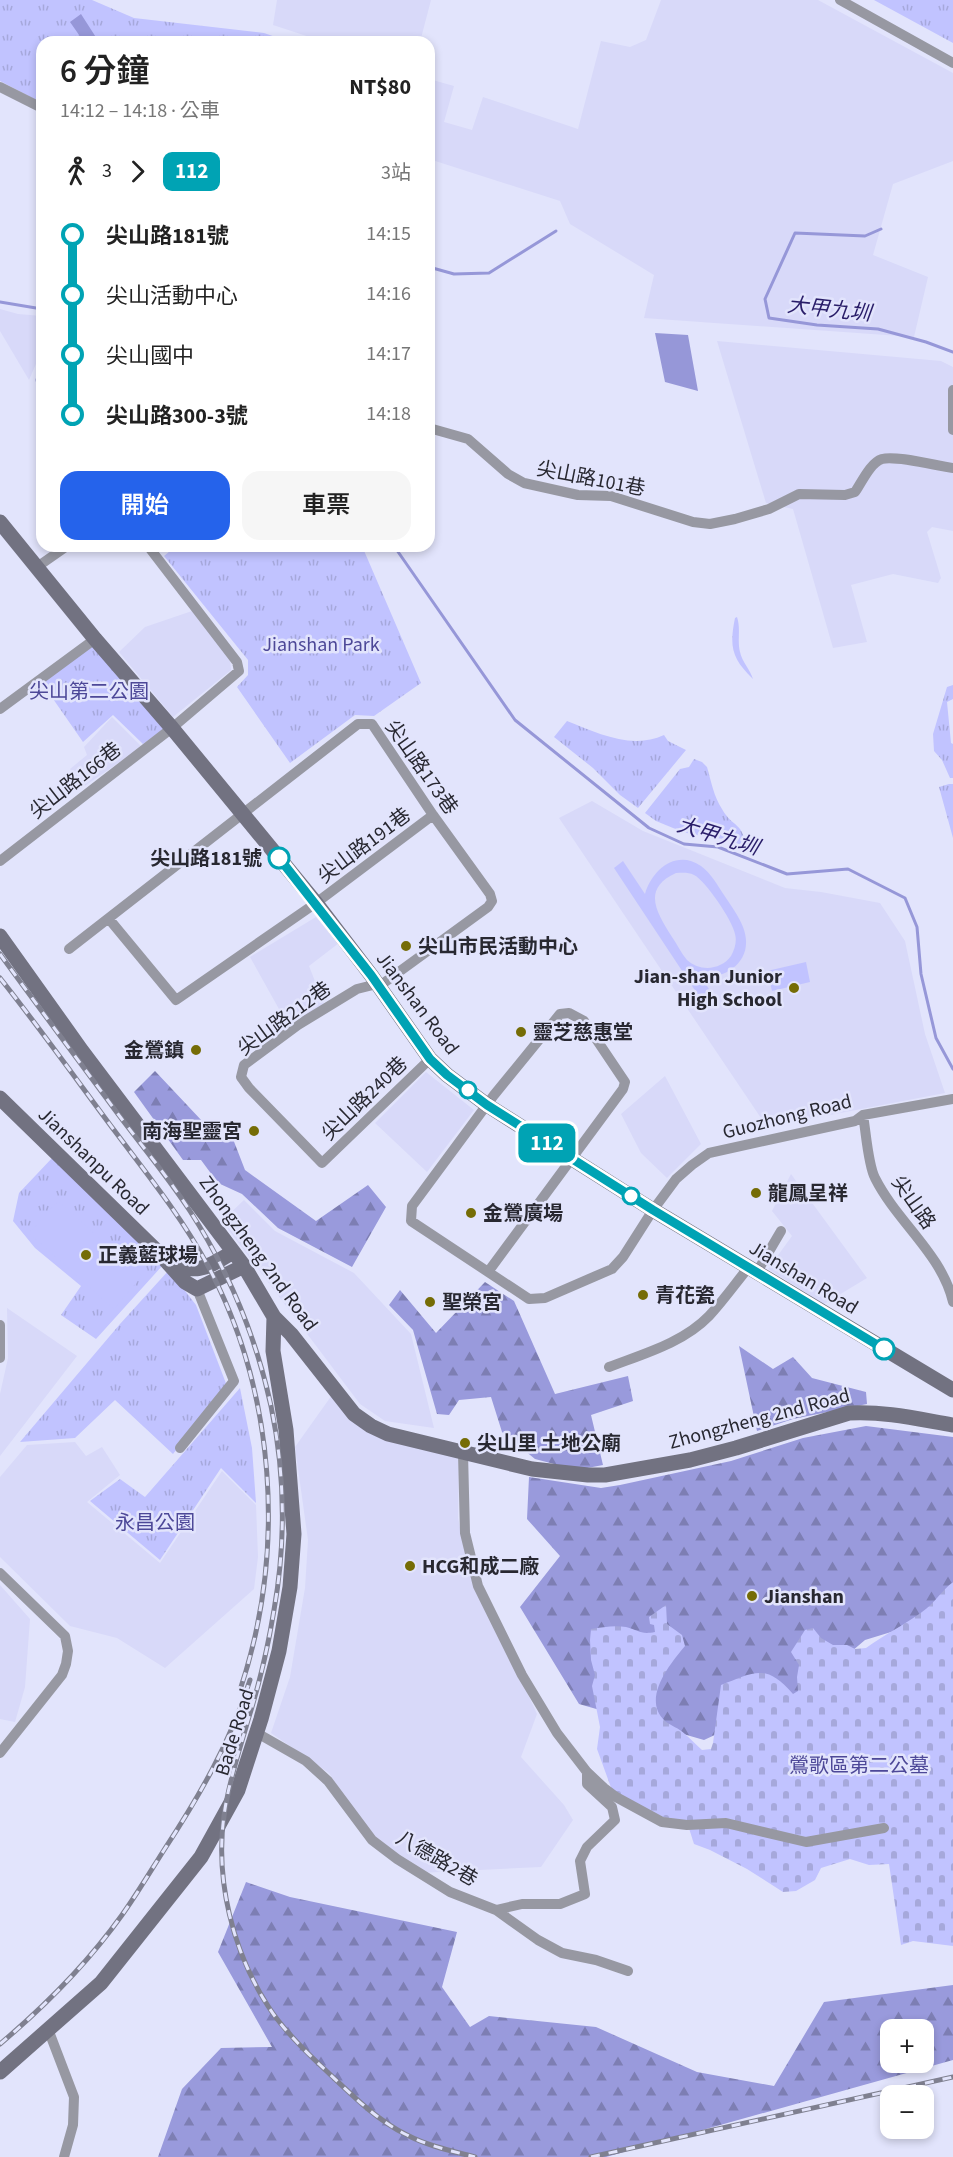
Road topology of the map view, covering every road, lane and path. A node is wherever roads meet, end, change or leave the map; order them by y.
1 (840, 0) edge
2 (953, 63) edge
3 (0, 87) edge
4 (36, 105) edge
5 (953, 390) edge
6 (435, 430) edge
7 (953, 430) edge
8 (953, 468) edge
9 (0, 522) edge
10 (58, 552) edge
11 (153, 552) edge
12 (37, 567) junction
13 (94, 639) junction
14 (0, 709) edge
15 (172, 728) junction
16 (243, 813) junction
17 (433, 815) junction
18 (0, 861) edge
19 (316, 903) junction
20 (109, 919) junction
21 (0, 936) edge
22 (69, 949) dead end
23 (376, 983) junction
24 (430, 1059) junction
25 (0, 1098) edge
26 (953, 1099) edge
27 (487, 1105) junction
28 (863, 1115) junction
29 (572, 1158) junction
30 (322, 1162) joint
31 (653, 1210) junction
32 (781, 1231) dead end
33 (233, 1252) junction
34 (159, 1253) junction
35 (244, 1266) junction
36 (752, 1270) junction
37 (488, 1272) junction
38 (197, 1289) junction
39 (953, 1302) edge
40 (274, 1317) junction
41 (0, 1325) edge
42 (0, 1358) edge
43 (609, 1367) dead end
44 (953, 1390) edge
45 (953, 1425) edge
46 (180, 1448) dead end
47 (463, 1453) junction
48 (0, 1573) edge
49 (257, 1732) junction
50 (0, 1753) edge
51 (587, 1772) junction
52 (884, 1828) dead end
53 (496, 1910) junction
54 (628, 1971) dead end
55 (48, 2029) junction
56 (0, 2072) edge
57 (64, 2157) edge

1 - 2 street
3 - 4 street
5 - 7 street
6 - 8 street, 尖山路101巷
9 - 12 street, Jianshan Road
10 - 12 street
11 - 15 street, 尖山路166巷
12 - 13 street, Jianshan Road
13 - 14 street
13 - 15 street, Jianshan Road
15 - 16 street, Jianshan Road
15 - 18 street, 尖山路166巷
16 - 17 street, 尖山路173巷
16 - 19 street, Jianshan Road
16 - 20 street
17 - 19 street, 尖山路191巷
17 - 23 street, 尖山路173巷
19 - 20 street, 尖山路191巷
19 - 23 street, Jianshan Road
20 - 22 street
21 - 33 street, Zhongzheng 2nd Road
23 - 24 street, Jianshan Road
23 - 30 street, 尖山路212巷
24 - 27 street, Jianshan Road
24 - 30 street, 尖山路240巷
25 - 34 street, Jianshanpu Road
26 - 28 street, Guozhong Road
27 - 29 street, Jianshan Road
27 - 29 street
27 - 37 street, Guozhong Road
28 - 31 street, Guozhong Road
28 - 39 street, 尖山路
29 - 31 street, Jianshan Road
29 - 37 street
31 - 36 street, Jianshan Road
31 - 37 street, Guozhong Road
32 - 36 street
33 - 34 street, Jianshanpu Road
33 - 35 street, Zhongzheng 2nd Road
34 - 38 street, Jianshanpu Road
35 - 38 street
35 - 40 street, Zhongzheng 2nd Road
36 - 43 street
36 - 44 street, Jianshan Road
38 - 46 street
40 - 47 street, Zhongzheng 2nd Road
40 - 49 street, Bade Road
41 - 42 street
45 - 47 street, Zhongzheng 2nd Road
47 - 51 street
48 - 50 street
49 - 53 street, 八德路2巷
49 - 55 street, Bade Road
51 - 52 street
51 - 53 street
53 - 54 street, 八德路2巷
55 - 56 street, Bade Road
55 - 57 street

